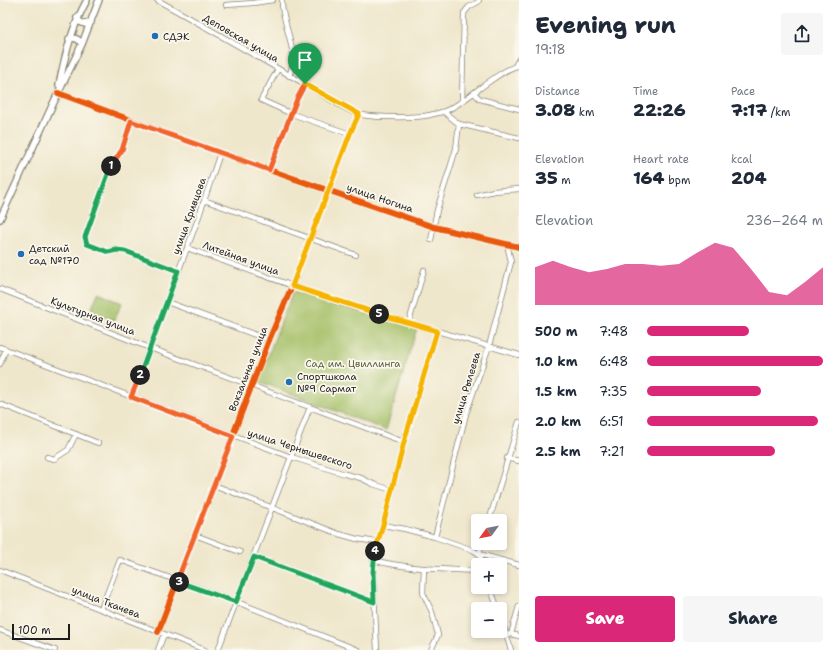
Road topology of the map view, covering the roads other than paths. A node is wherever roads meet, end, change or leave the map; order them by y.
1 (87, 0) edge
2 (99, 0) edge
3 (157, 0) edge
4 (273, 0) edge
5 (282, 0) edge
6 (479, 0) edge
7 (226, 4) dead end
8 (77, 18) junction
9 (91, 22) junction
10 (69, 39) junction
11 (82, 44) junction
12 (519, 59) edge
13 (517, 66) edge
14 (278, 69) junction
15 (289, 76) junction
16 (305, 84) junction
17 (58, 93) junction
18 (474, 93) junction
19 (462, 102) junction
20 (519, 109) edge
21 (444, 112) junction
22 (292, 114) junction
23 (359, 114) junction
24 (131, 121) junction
25 (459, 124) junction
26 (350, 134) junction
27 (519, 138) edge
28 (220, 153) junction
29 (269, 170) junction
30 (519, 189) edge
31 (328, 191) junction
32 (477, 195) dead end
33 (204, 200) junction
34 (0, 219) edge
35 (434, 227) junction
36 (310, 238) junction
37 (431, 240) dead end
38 (507, 244) junction
39 (519, 247) edge
40 (187, 248) junction
41 (356, 255) dead end
42 (424, 270) dead end
43 (178, 271) junction
44 (292, 286) junction
45 (0, 289) edge
46 (167, 302) junction
47 (409, 322) junction
48 (437, 331) junction
49 (269, 340) junction
50 (488, 346) junction
51 (0, 347) edge
52 (150, 348) junction
53 (6, 350) junction
54 (519, 355) edge
55 (0, 364) edge
56 (253, 385) junction
57 (131, 397) junction
58 (0, 404) edge
59 (310, 407) junction
60 (519, 422) edge
61 (76, 434) junction
62 (233, 436) junction
63 (98, 442) dead end
64 (404, 442) junction
65 (48, 457) dead end
66 (291, 457) junction
67 (508, 458) junction
68 (519, 461) edge
69 (214, 486) junction
70 (392, 490) junction
71 (272, 507) junction
72 (491, 514) edge
73 (383, 525) junction
74 (195, 535) junction
75 (435, 537) junction
76 (377, 542) junction
77 (480, 550) edge
78 (240, 552) dead end
79 (479, 554) junction
80 (254, 557) junction
81 (480, 558) edge
82 (373, 560) junction
83 (519, 565) edge
84 (424, 568) junction
85 (0, 570) edge
86 (471, 571) edge
87 (177, 581) junction
88 (236, 602) junction
89 (374, 602) junction
90 (519, 606) edge
91 (102, 609) junction
92 (0, 630) edge
93 (507, 630) edge
94 (158, 632) junction
95 (164, 634) junction
96 (509, 634) junction
97 (519, 636) edge
98 (54, 650) edge
99 (158, 650) edge
100 (205, 650) edge
101 (218, 650) edge
102 (358, 650) edge
103 (377, 650) edge
104 (432, 650) edge
105 (511, 650) edge

1 - 8 main road
2 - 9 main road
3 - 14 street, Деповская улица
4 - 7 street
5 - 15 street
6 - 19 street
8 - 9 main road
8 - 10 main road
9 - 11 main road
10 - 11 main road
10 - 17 main road
11 - 17 main road
12 - 13 street
13 - 18 street, Деповская улица
14 - 15 street, Деповская улица
14 - 22 street
15 - 16 street, Деповская улица
16 - 22 street
16 - 23 street, Деповская улица
17 - 24 street, улица Ногина
17 - 34 main road
18 - 19 street, Деповская улица
18 - 20 street
19 - 21 street, Деповская улица
21 - 23 street, Деповская улица
21 - 25 street
22 - 26 street
22 - 29 street
23 - 26 street, Вокзальная улица
24 - 28 street, улица Ногина
24 - 43 street
25 - 27 street
25 - 35 street
26 - 31 street, Вокзальная улица
28 - 29 street, улица Ногина
28 - 33 street, улица Кривцова
29 - 31 street, улица Ногина
30 - 32 street
31 - 35 street, улица Ногина
31 - 36 street, Вокзальная улица
33 - 36 street
33 - 40 street, улица Кривцова
35 - 37 street
35 - 38 street, улица Ногина
36 - 41 street
36 - 44 street, Вокзальная улица
38 - 39 street, улица Ногина
38 - 50 street, улица Рылеева
40 - 43 street, улица Кривцова
40 - 44 street, Литейная улица
42 - 47 street
43 - 46 street, улица Кривцова
44 - 47 street, Литейная улица
44 - 49 street, Вокзальная улица
45 - 52 street, Культурная улица
46 - 49 street
46 - 52 street, улица Кривцова
47 - 48 street, Литейная улица
48 - 50 street, Литейная улица
48 - 64 street
49 - 56 street, Вокзальная улица
50 - 54 street, Литейная улица
50 - 75 street, улица Рылеева
51 - 53 street, улица Чернышевского
52 - 56 street, Культурная улица
52 - 57 street, улица Кривцова
53 - 55 street
53 - 57 street, улица Чернышевского
56 - 59 street, Культурная улица
56 - 62 street, Вокзальная улица
57 - 62 street, улица Чернышевского
58 - 61 street
59 - 64 street, Культурная улица
59 - 66 street
60 - 67 street
61 - 63 street
61 - 65 street
62 - 66 street, улица Чернышевского
62 - 69 street, Вокзальная улица
64 - 70 street
66 - 70 street, улица Чернышевского
66 - 71 street
67 - 68 street
67 - 72 street
69 - 71 street
69 - 74 street, Вокзальная улица
70 - 73 street
71 - 76 street
71 - 80 street
73 - 75 street
73 - 76 street
74 - 78 street
74 - 87 street, Вокзальная улица
75 - 79 street
76 - 82 street
77 - 79 street
79 - 81 street
79 - 83 street
80 - 88 street
80 - 89 street
82 - 84 street
82 - 89 street
84 - 86 street
84 - 104 street
85 - 91 street, улица Ткачева
87 - 88 street
87 - 91 street
87 - 94 street, Вокзальная улица
88 - 101 street
88 - 102 street
89 - 103 street
90 - 96 street
91 - 94 street, улица Ткачева
92 - 98 street
93 - 96 street
94 - 95 street, улица Ткачева
95 - 99 street
95 - 100 street, улица Ткачева
96 - 97 street
96 - 105 street

